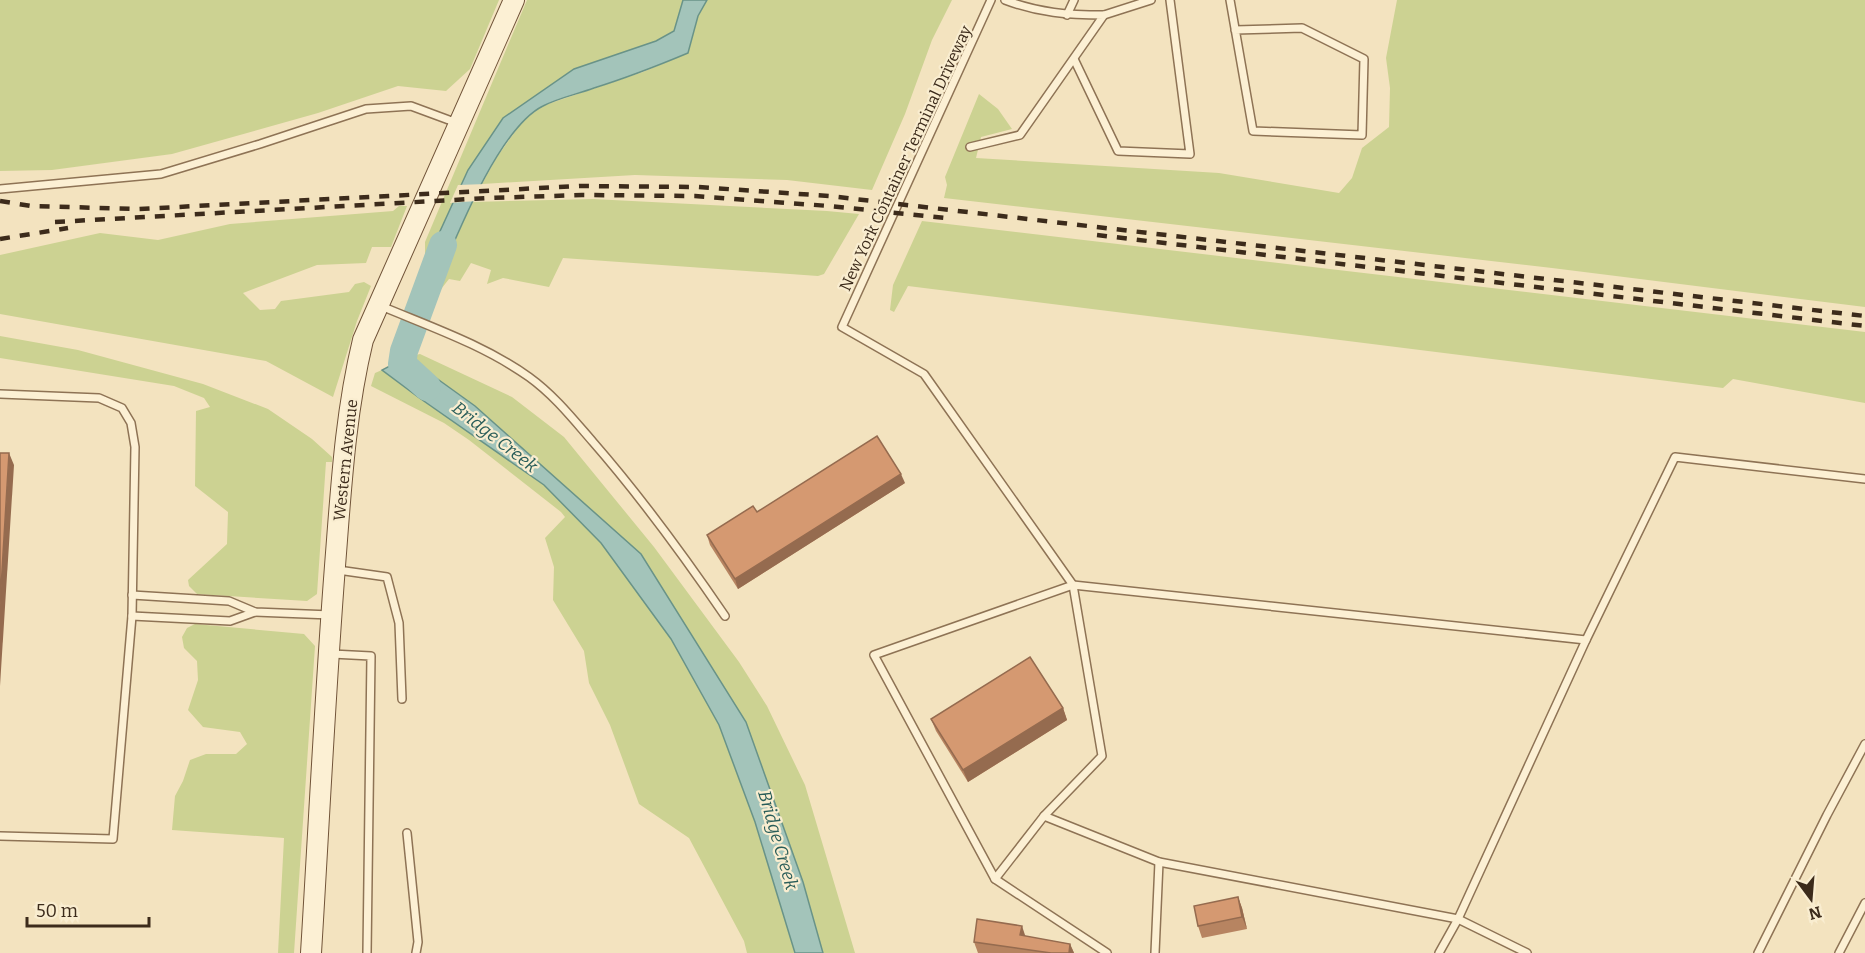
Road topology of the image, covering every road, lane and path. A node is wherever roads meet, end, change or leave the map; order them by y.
1 (514, 0) edge
2 (991, 0) edge
3 (1005, 0) edge
4 (1074, 0) edge
5 (1151, 0) edge
6 (1170, 0) edge
7 (1230, 0) edge
8 (1066, 15) junction
9 (1104, 15) junction
10 (1235, 30) junction
11 (1074, 59) junction
12 (459, 124) junction
13 (970, 147) dead end
14 (0, 189) edge
15 (378, 305) junction
16 (0, 394) edge
17 (1865, 479) edge
18 (335, 570) junction
19 (1072, 585) junction
20 (132, 595) junction
21 (255, 612) junction
22 (331, 615) junction
23 (132, 616) junction
24 (725, 616) dead end
25 (1586, 640) junction
26 (329, 654) junction
27 (402, 699) dead end
28 (1865, 744) edge
29 (1044, 816) junction
30 (407, 833) dead end
31 (0, 836) edge
32 (1159, 862) junction
33 (995, 879) junction
34 (1865, 903) edge
35 (1458, 919) junction
36 (311, 953) edge
37 (367, 953) edge
38 (416, 953) edge
39 (1107, 953) edge
40 (1155, 953) edge
41 (1439, 953) edge
42 (1527, 953) edge
43 (1758, 953) edge
44 (1839, 953) edge

1 - 12 street, Western Avenue
2 - 19 lane, New York Container Terminal Driveway
3 - 8 lane
4 - 8 lane
5 - 9 lane
6 - 11 lane
7 - 10 lane
8 - 9 lane
9 - 11 lane
10 - 10 lane
11 - 13 lane
12 - 14 lane
12 - 15 street, Western Avenue
15 - 18 street, Western Avenue
15 - 24 lane
16 - 20 lane
17 - 25 lane
18 - 22 street, Western Avenue
18 - 27 lane
19 - 25 lane
19 - 29 lane
19 - 33 lane
20 - 21 lane
20 - 23 lane
21 - 22 lane
21 - 23 lane
22 - 26 street, Western Avenue
23 - 31 lane
25 - 35 lane
26 - 36 street, Western Avenue
26 - 37 lane
28 - 43 lane
29 - 32 lane
29 - 33 lane
30 - 38 lane
32 - 35 lane
32 - 40 lane
33 - 39 lane
34 - 44 lane
35 - 41 lane
35 - 42 lane

